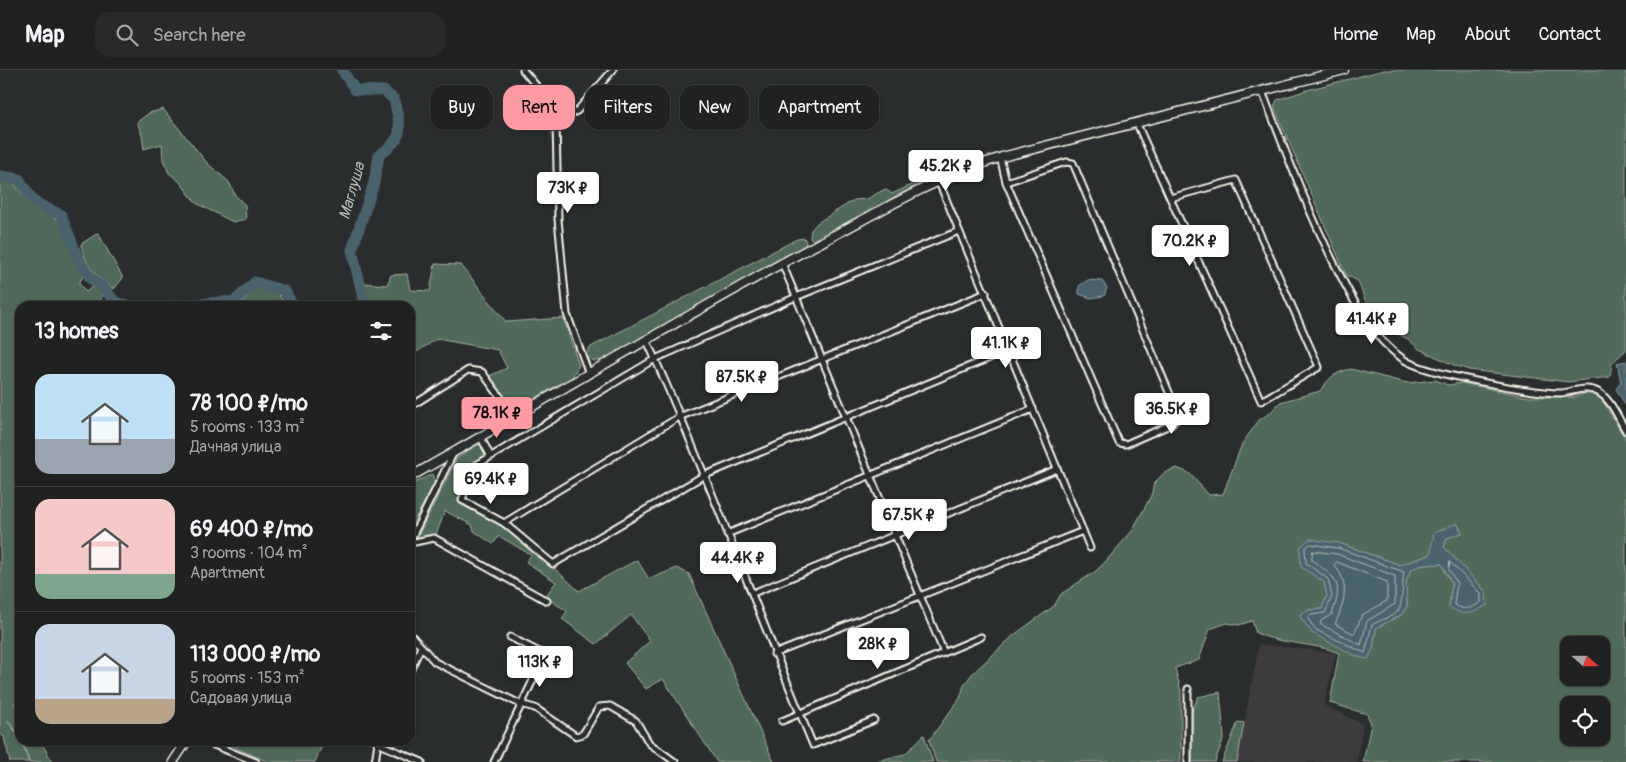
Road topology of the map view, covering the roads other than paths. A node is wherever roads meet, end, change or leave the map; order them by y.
1 (523, 70) edge
2 (613, 70) edge
3 (1344, 70) edge
4 (536, 85) edge
5 (1262, 92) junction
6 (575, 111) edge
7 (1137, 124) junction
8 (556, 130) edge
9 (1000, 158) junction
10 (939, 182) junction
11 (1006, 182) junction
12 (1170, 198) junction
13 (959, 232) junction
14 (782, 264) junction
15 (986, 293) junction
16 (796, 297) junction
17 (647, 341) junction
18 (1009, 350) junction
19 (655, 359) junction
20 (822, 361) junction
21 (590, 375) junction
22 (415, 404) edge
23 (1033, 409) junction
24 (515, 416) junction
25 (679, 417) junction
26 (846, 418) junction
27 (1626, 431) edge
28 (480, 436) junction
29 (453, 453) junction
30 (490, 455) junction
31 (1057, 469) junction
32 (415, 474) edge
33 (703, 476) junction
34 (870, 476) junction
35 (504, 523) junction
36 (1083, 531) junction
37 (415, 532) edge
38 (728, 534) junction
39 (895, 536) junction
40 (415, 541) edge
41 (1090, 548) dead end
42 (753, 593) junction
43 (920, 595) junction
44 (547, 601) dead end
45 (510, 637) dead end
46 (981, 637) dead end
47 (415, 640) edge
48 (421, 647) junction
49 (944, 653) junction
50 (774, 654) junction
51 (415, 660) edge
52 (1188, 689) dead end
53 (520, 704) junction
54 (800, 713) junction
55 (874, 720) dead end
56 (782, 721) dead end
57 (184, 746) edge
58 (216, 746) edge
59 (377, 746) edge
60 (387, 746) edge
61 (173, 762) edge
62 (256, 762) edge
63 (375, 762) edge
64 (422, 762) edge
65 (494, 762) edge
66 (675, 762) edge
67 (1188, 762) edge

1 - 4 street
2 - 6 street
3 - 5 main road
5 - 7 main road
5 - 27 street
7 - 9 main road
7 - 12 street
8 - 21 street
9 - 10 main road
9 - 11 street
10 - 13 street
10 - 14 main road
11 - 11 street
12 - 12 street
13 - 15 street
13 - 16 street
14 - 16 street
14 - 17 main road
15 - 18 street
15 - 20 street
16 - 19 street
16 - 20 street
17 - 19 street
17 - 21 main road
18 - 23 street
18 - 26 street
19 - 25 street
19 - 30 street
20 - 25 street
20 - 26 street
21 - 24 main road
22 - 24 street
23 - 31 street
23 - 34 street
24 - 28 main road
25 - 33 street
25 - 35 street
26 - 33 street
26 - 34 street
28 - 29 main road
28 - 30 street
29 - 32 main road
29 - 37 street
30 - 35 street
31 - 36 street
31 - 39 street
33 - 35 street
33 - 38 street
34 - 38 street
34 - 39 street
36 - 41 street
36 - 43 street
38 - 42 street
39 - 42 street
39 - 43 street
40 - 44 street
42 - 50 street
43 - 49 street
43 - 50 street
45 - 53 street
46 - 49 street
47 - 48 street
48 - 51 street
48 - 53 street
49 - 54 street
50 - 54 street
52 - 67 street
53 - 65 street
53 - 66 street
54 - 55 street
54 - 56 street
57 - 61 main road
58 - 62 street
59 - 63 street
60 - 64 street

